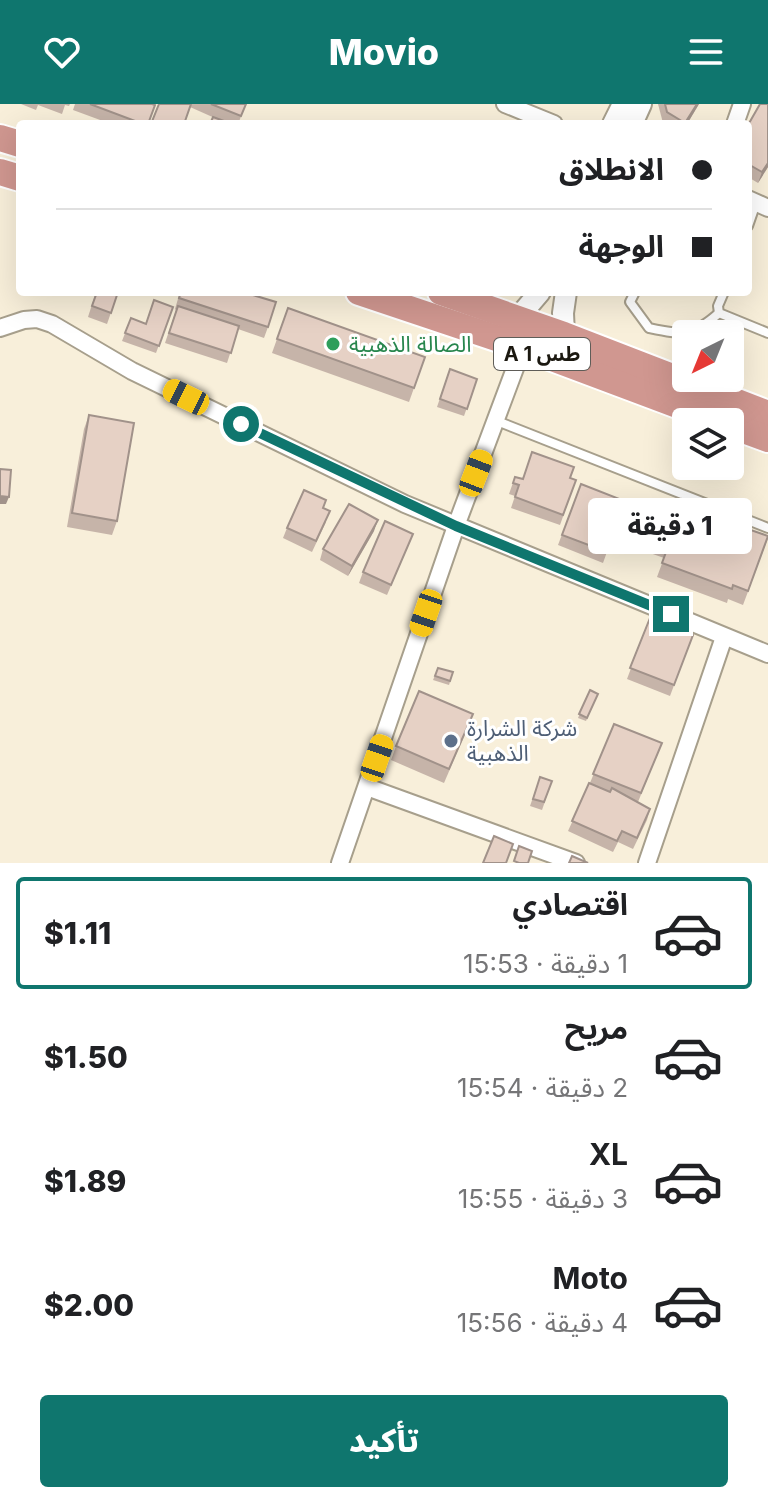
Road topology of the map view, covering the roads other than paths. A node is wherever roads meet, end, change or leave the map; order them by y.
1 (505, 104) edge
2 (544, 120) edge
3 (371, 296) edge
4 (452, 296) edge
5 (537, 296) edge
6 (566, 296) edge
7 (633, 296) edge
8 (722, 296) edge
9 (719, 313) junction
10 (517, 319) junction
11 (0, 328) edge
12 (768, 333) edge
13 (564, 335) junction
14 (523, 347) junction
15 (686, 408) edge
16 (768, 414) edge
17 (497, 421) junction
18 (744, 430) edge
19 (768, 439) edge
20 (456, 526) junction
21 (768, 528) edge
22 (724, 637) junction
23 (768, 654) edge
24 (367, 787) junction
25 (340, 863) edge
26 (576, 863) edge
27 (647, 863) edge

1 - 2 street
3 - 14 highway, A 1 طس
4 - 10 highway, A 1 طس
5 - 10 street
6 - 13 street
7 - 9 lane
8 - 9 lane
9 - 12 lane
10 - 13 highway, A 1 طس
11 - 20 street
13 - 16 highway, A 1 طس
14 - 15 highway, A 1 طس
14 - 17 street
17 - 20 street
17 - 21 lane
18 - 19 highway
20 - 22 street
20 - 24 street
22 - 23 street
22 - 27 street
24 - 25 street
24 - 26 street

